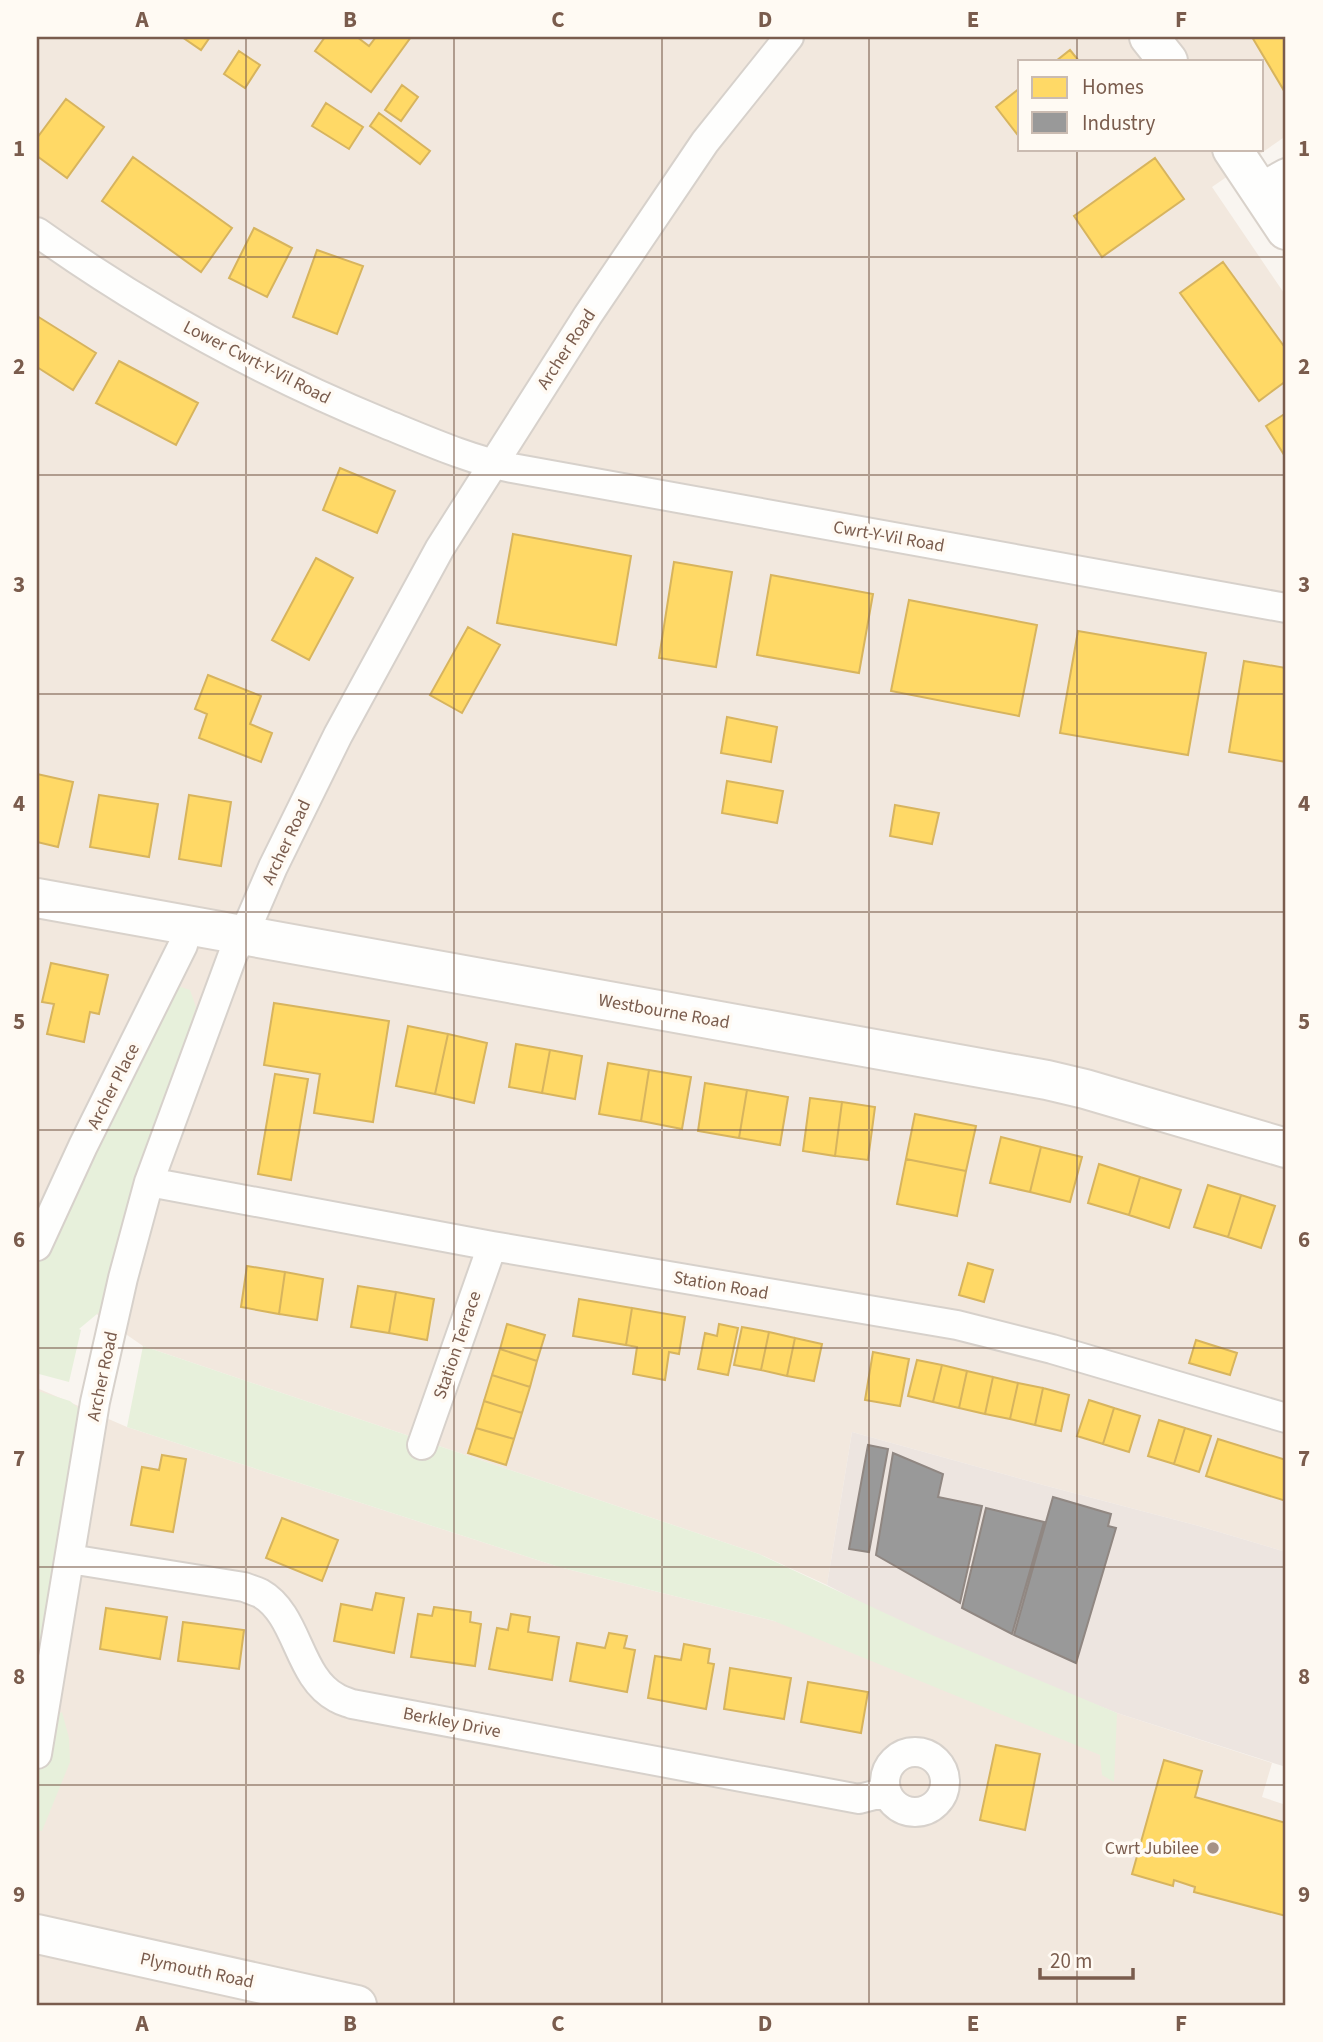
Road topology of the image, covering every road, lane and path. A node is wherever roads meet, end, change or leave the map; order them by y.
1 (789, 37) edge
2 (1149, 37) edge
3 (1167, 60) edge
4 (1233, 150) edge
5 (1273, 181) edge
6 (1286, 230) edge
7 (37, 232) edge
8 (492, 464) junction
9 (1286, 608) edge
10 (37, 898) edge
11 (188, 926) junction
12 (243, 935) junction
13 (1286, 1148) edge
14 (149, 1182) junction
15 (37, 1246) edge
16 (492, 1246) junction
17 (1286, 1418) edge
18 (422, 1445) dead end
19 (70, 1559) junction
20 (37, 1754) edge
21 (886, 1792) dead end
22 (37, 1934) edge
23 (357, 2005) edge

1 - 8 street, Archer Road
2 - 3 street
4 - 5 street
5 - 6 street
7 - 8 street, Lower Cwrt-Y-Vil Road
8 - 9 street, Cwrt-Y-Vil Road
8 - 12 street, Archer Road
10 - 11 street, Westbourne Road
11 - 12 street, Westbourne Road
11 - 15 street, Archer Place
12 - 13 street, Westbourne Road
12 - 14 street, Archer Road
14 - 16 street, Station Road
14 - 19 street, Archer Road
16 - 17 street, Station Road
16 - 18 street, Station Terrace
19 - 20 street, Archer Road
19 - 21 street, Berkley Drive
22 - 23 street, Plymouth Road

